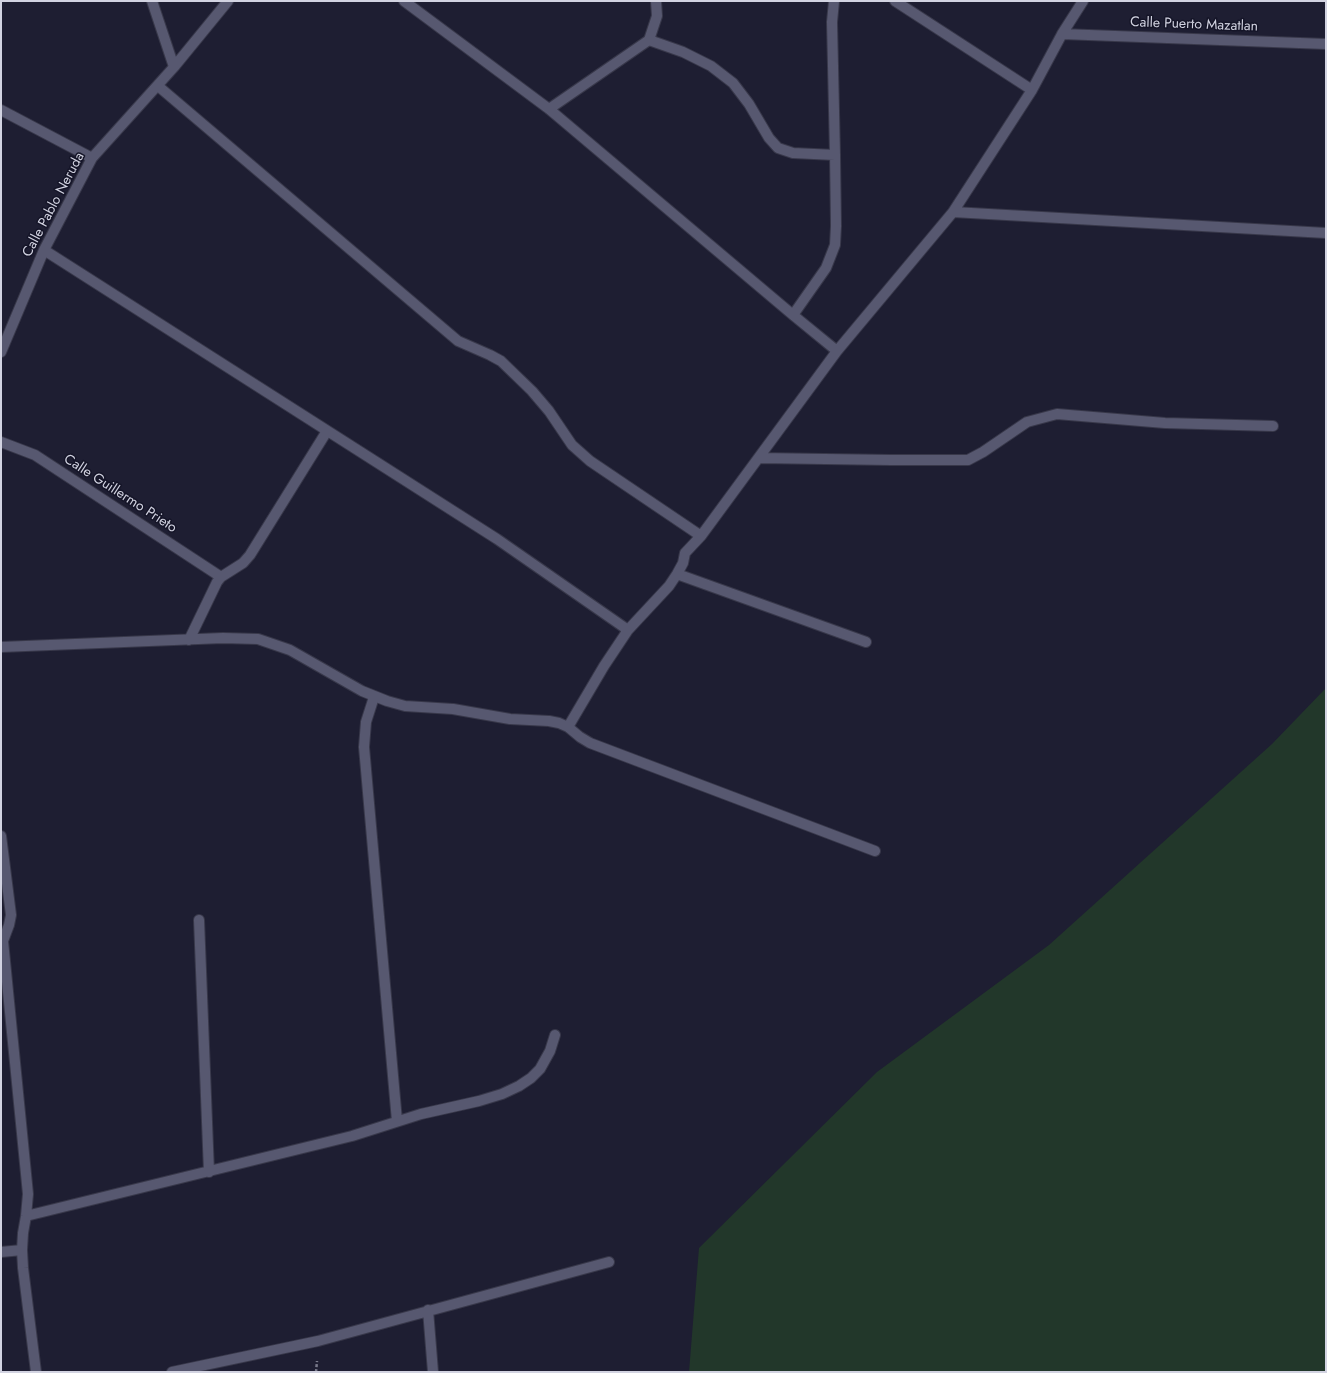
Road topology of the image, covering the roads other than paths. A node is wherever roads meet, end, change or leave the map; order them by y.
1 (152, 1) edge
2 (228, 1) edge
3 (404, 1) edge
4 (656, 1) edge
5 (834, 1) edge
6 (895, 1) edge
7 (1083, 1) edge
8 (1062, 34) junction
9 (649, 40) junction
10 (1326, 44) edge
11 (174, 67) junction
12 (158, 86) junction
13 (1032, 90) junction
14 (549, 109) junction
15 (1, 110) edge
16 (835, 155) junction
17 (92, 158) junction
18 (953, 212) junction
19 (1326, 233) edge
20 (44, 250) junction
21 (793, 315) junction
22 (837, 351) junction
23 (1, 352) edge
24 (1273, 426) dead end
25 (327, 431) junction
26 (1, 442) edge
27 (759, 458) junction
28 (701, 536) junction
29 (677, 574) junction
30 (221, 577) junction
31 (628, 630) junction
32 (189, 640) junction
33 (866, 642) dead end
34 (1, 646) edge
35 (374, 697) junction
36 (568, 727) junction
37 (1, 836) edge
38 (876, 851) dead end
39 (199, 920) dead end
40 (2, 941) edge
41 (556, 1035) dead end
42 (397, 1121) junction
43 (209, 1172) junction
44 (26, 1216) junction
45 (22, 1250) junction
46 (1, 1252) edge
47 (609, 1262) dead end
48 (428, 1310) junction
49 (36, 1372) edge
50 (172, 1372) edge
51 (434, 1372) edge

1 - 11 street
2 - 11 street, Calle Pablo Neruda
3 - 14 street
4 - 9 street
5 - 16 street
6 - 13 street
7 - 8 street
8 - 10 street, Calle Puerto Mazatlan
8 - 13 street
9 - 14 street
9 - 16 street
11 - 12 street, Calle Pablo Neruda
12 - 17 street, Calle Pablo Neruda
12 - 28 street
13 - 18 street
14 - 21 street
15 - 17 street
16 - 21 street
17 - 20 street, Calle Pablo Neruda
18 - 19 street
18 - 22 street
20 - 23 street, Calle Pablo Neruda
20 - 25 street
21 - 22 street
22 - 27 street
24 - 27 street
25 - 30 street
25 - 31 street
26 - 30 street, Calle Guillermo Prieto
27 - 28 street
28 - 29 street
29 - 31 street
29 - 33 street
30 - 32 street
31 - 36 street
32 - 34 street
32 - 35 street
35 - 36 street
35 - 42 street
36 - 38 street
37 - 40 street
39 - 43 street
40 - 44 street
41 - 42 street
42 - 43 street
43 - 44 street
44 - 45 street
45 - 46 street
45 - 49 street
47 - 48 street
48 - 50 street
48 - 51 street

